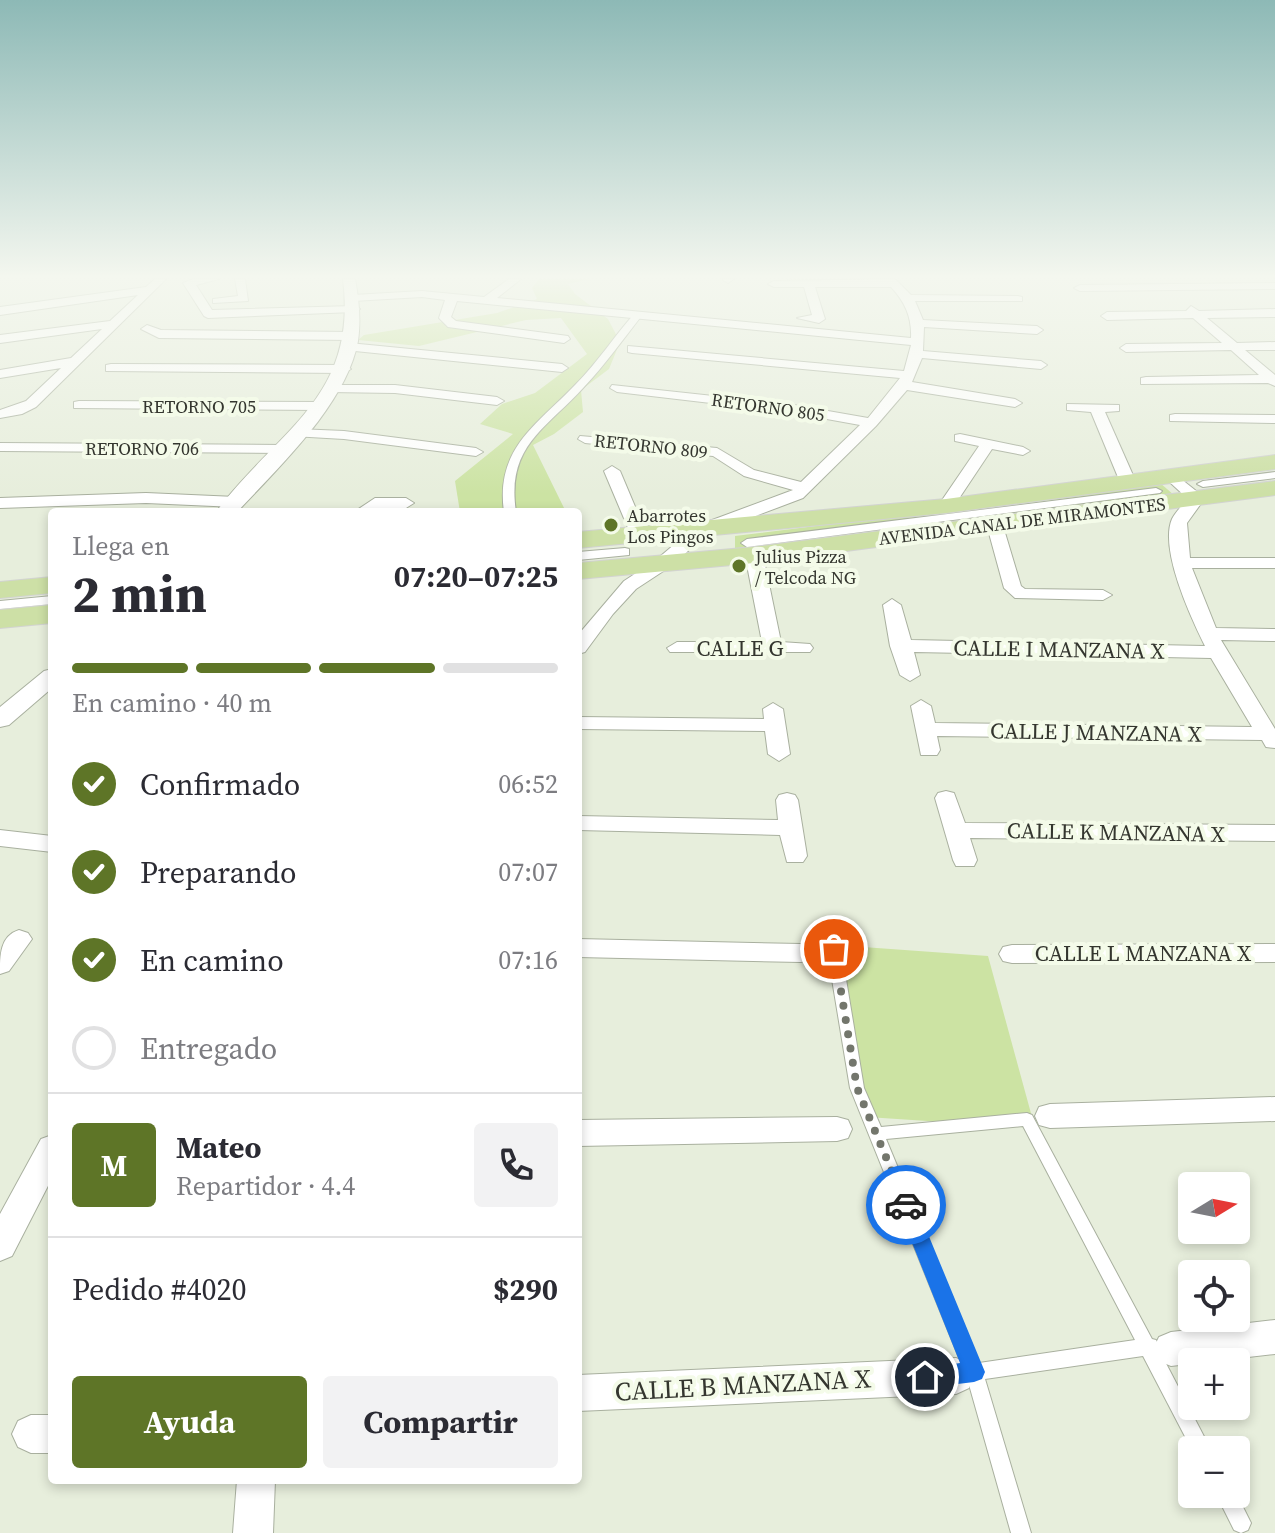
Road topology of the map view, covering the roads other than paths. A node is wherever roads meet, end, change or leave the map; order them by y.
1 (86, 351) edge
2 (348, 351) edge
3 (425, 351) edge
4 (609, 351) edge
5 (646, 351) edge
6 (917, 351) edge
7 (935, 351) edge
8 (1128, 351) edge
9 (1155, 351) edge
10 (1239, 351) edge
11 (73, 362) junction
12 (1040, 366) dead end
13 (111, 368) dead end
14 (562, 368) dead end
15 (344, 369) junction
16 (1135, 369) dead end
17 (0, 374) edge
18 (906, 380) junction
19 (1273, 380) edge
20 (617, 388) dead end
21 (333, 389) junction
22 (497, 401) dead end
23 (1014, 404) dead end
24 (79, 405) dead end
25 (320, 406) junction
26 (1072, 407) dead end
27 (1096, 408) junction
28 (1114, 408) dead end
29 (0, 414) edge
30 (1275, 419) edge
31 (871, 423) junction
32 (1185, 431) dead end
33 (297, 433) junction
34 (960, 438) dead end
35 (585, 439) dead end
36 (988, 444) junction
37 (0, 447) edge
38 (285, 449) junction
39 (1023, 451) dead end
40 (476, 452) dead end
41 (1275, 462) edge
42 (612, 471) dead end
43 (1275, 475) edge
44 (1128, 482) junction
45 (1164, 483) junction
46 (1275, 488) edge
47 (1200, 491) junction
48 (801, 492) junction
49 (0, 503) edge
50 (406, 503) dead end
51 (946, 506) junction
52 (231, 507) edge
53 (368, 508) edge
54 (509, 508) edge
55 (829, 519) junction
56 (995, 526) junction
57 (702, 530) junction
58 (582, 540) edge
59 (632, 544) junction
60 (751, 549) junction
61 (582, 555) edge
62 (1182, 563) junction
63 (1275, 563) edge
64 (662, 564) junction
65 (582, 571) edge
66 (48, 585) edge
67 (0, 590) edge
68 (1103, 595) dead end
69 (48, 600) edge
70 (0, 605) edge
71 (892, 605) dead end
72 (48, 614) edge
73 (0, 619) edge
74 (1275, 635) edge
75 (582, 643) edge
76 (1214, 643) junction
77 (900, 646) junction
78 (677, 648) dead end
79 (773, 648) junction
80 (803, 648) dead end
81 (910, 675) dead end
82 (48, 679) edge
83 (921, 706) dead end
84 (0, 720) edge
85 (582, 723) edge
86 (1268, 729) edge
87 (779, 754) dead end
88 (946, 798) dead end
89 (787, 800) dead end
90 (582, 823) edge
91 (790, 828) junction
92 (957, 830) junction
93 (1275, 833) edge
94 (0, 838) edge
95 (48, 844) edge
96 (795, 856) dead end
97 (965, 860) dead end
98 (19, 939) dead end
99 (582, 948) edge
100 (834, 949) dead end
101 (801, 953) dead end
102 (1275, 953) edge
103 (1012, 954) dead end
104 (0, 964) edge
105 (1275, 1109) edge
106 (1050, 1116) dead end
107 (837, 1129) dead end
108 (582, 1133) edge
109 (877, 1134) junction
110 (48, 1162) edge
111 (40, 1190) edge
112 (0, 1246) edge
113 (1275, 1337) edge
114 (1159, 1347) junction
115 (965, 1374) junction
116 (582, 1393) edge
117 (1196, 1436) edge
118 (256, 1484) edge
119 (1233, 1508) edge
120 (1241, 1523) dead end
121 (253, 1533) edge
122 (1021, 1533) edge

1 - 11 street
2 - 15 street
3 - 14 street
4 - 54 street
5 - 18 street
6 - 18 street
7 - 12 street
8 - 9 street
10 - 19 street
11 - 17 street
11 - 29 street
13 - 15 street
15 - 21 street
16 - 19 street
18 - 23 street
18 - 31 street
20 - 31 street, RETORNO 805
21 - 22 street
21 - 25 street
24 - 25 street, RETORNO 705
25 - 33 street
26 - 27 street
27 - 28 street
27 - 44 street
30 - 32 street
31 - 48 street
33 - 38 street
33 - 40 street
34 - 36 street
35 - 48 street, RETORNO 809
36 - 39 street
36 - 51 street
37 - 38 street, RETORNO 706
38 - 52 street
41 - 45 main road, AVENIDA CANAL DE MIRAMONTES
42 - 59 street
43 - 47 street
44 - 45 main road, AVENIDA CANAL DE MIRAMONTES
44 - 51 main road, AVENIDA CANAL DE MIRAMONTES
45 - 47 street
45 - 60 street
46 - 47 main road, AVENIDA CANAL DE MIRAMONTES
47 - 56 main road, AVENIDA CANAL DE MIRAMONTES
47 - 62 street
48 - 55 main road
48 - 57 street
49 - 52 street
50 - 53 street
51 - 55 main road, AVENIDA CANAL DE MIRAMONTES
55 - 57 main road, AVENIDA CANAL DE MIRAMONTES
56 - 60 main road, AVENIDA CANAL DE MIRAMONTES
56 - 68 street
57 - 59 main road, AVENIDA CANAL DE MIRAMONTES
57 - 64 street
58 - 59 main road, AVENIDA CANAL DE MIRAMONTES
59 - 61 street
60 - 64 main road, AVENIDA CANAL DE MIRAMONTES
60 - 79 street
62 - 63 street
62 - 76 street
64 - 65 main road, AVENIDA CANAL DE MIRAMONTES
64 - 75 street
66 - 67 main road
69 - 70 street
71 - 77 street
72 - 73 main road
74 - 76 street, CALLE I MANZANA X
76 - 77 street, CALLE I MANZANA X
76 - 86 street
77 - 81 street
78 - 79 street, CALLE G
79 - 80 street, CALLE G
82 - 84 street
83 - 86 street, CALLE J MANZANA X
85 - 87 street
88 - 92 street
89 - 91 street
90 - 91 street
91 - 96 street
92 - 93 street, CALLE K MANZANA X
92 - 97 street
94 - 95 street
98 - 104 street
99 - 101 street
100 - 109 lane
102 - 103 street, CALLE L MANZANA X
105 - 106 street
107 - 108 street
109 - 114 lane
109 - 115 lane
110 - 111 street
111 - 112 street
113 - 114 street
114 - 115 lane
114 - 117 lane
115 - 116 street, CALLE B MANZANA X
115 - 122 lane
118 - 121 street
119 - 120 lane

